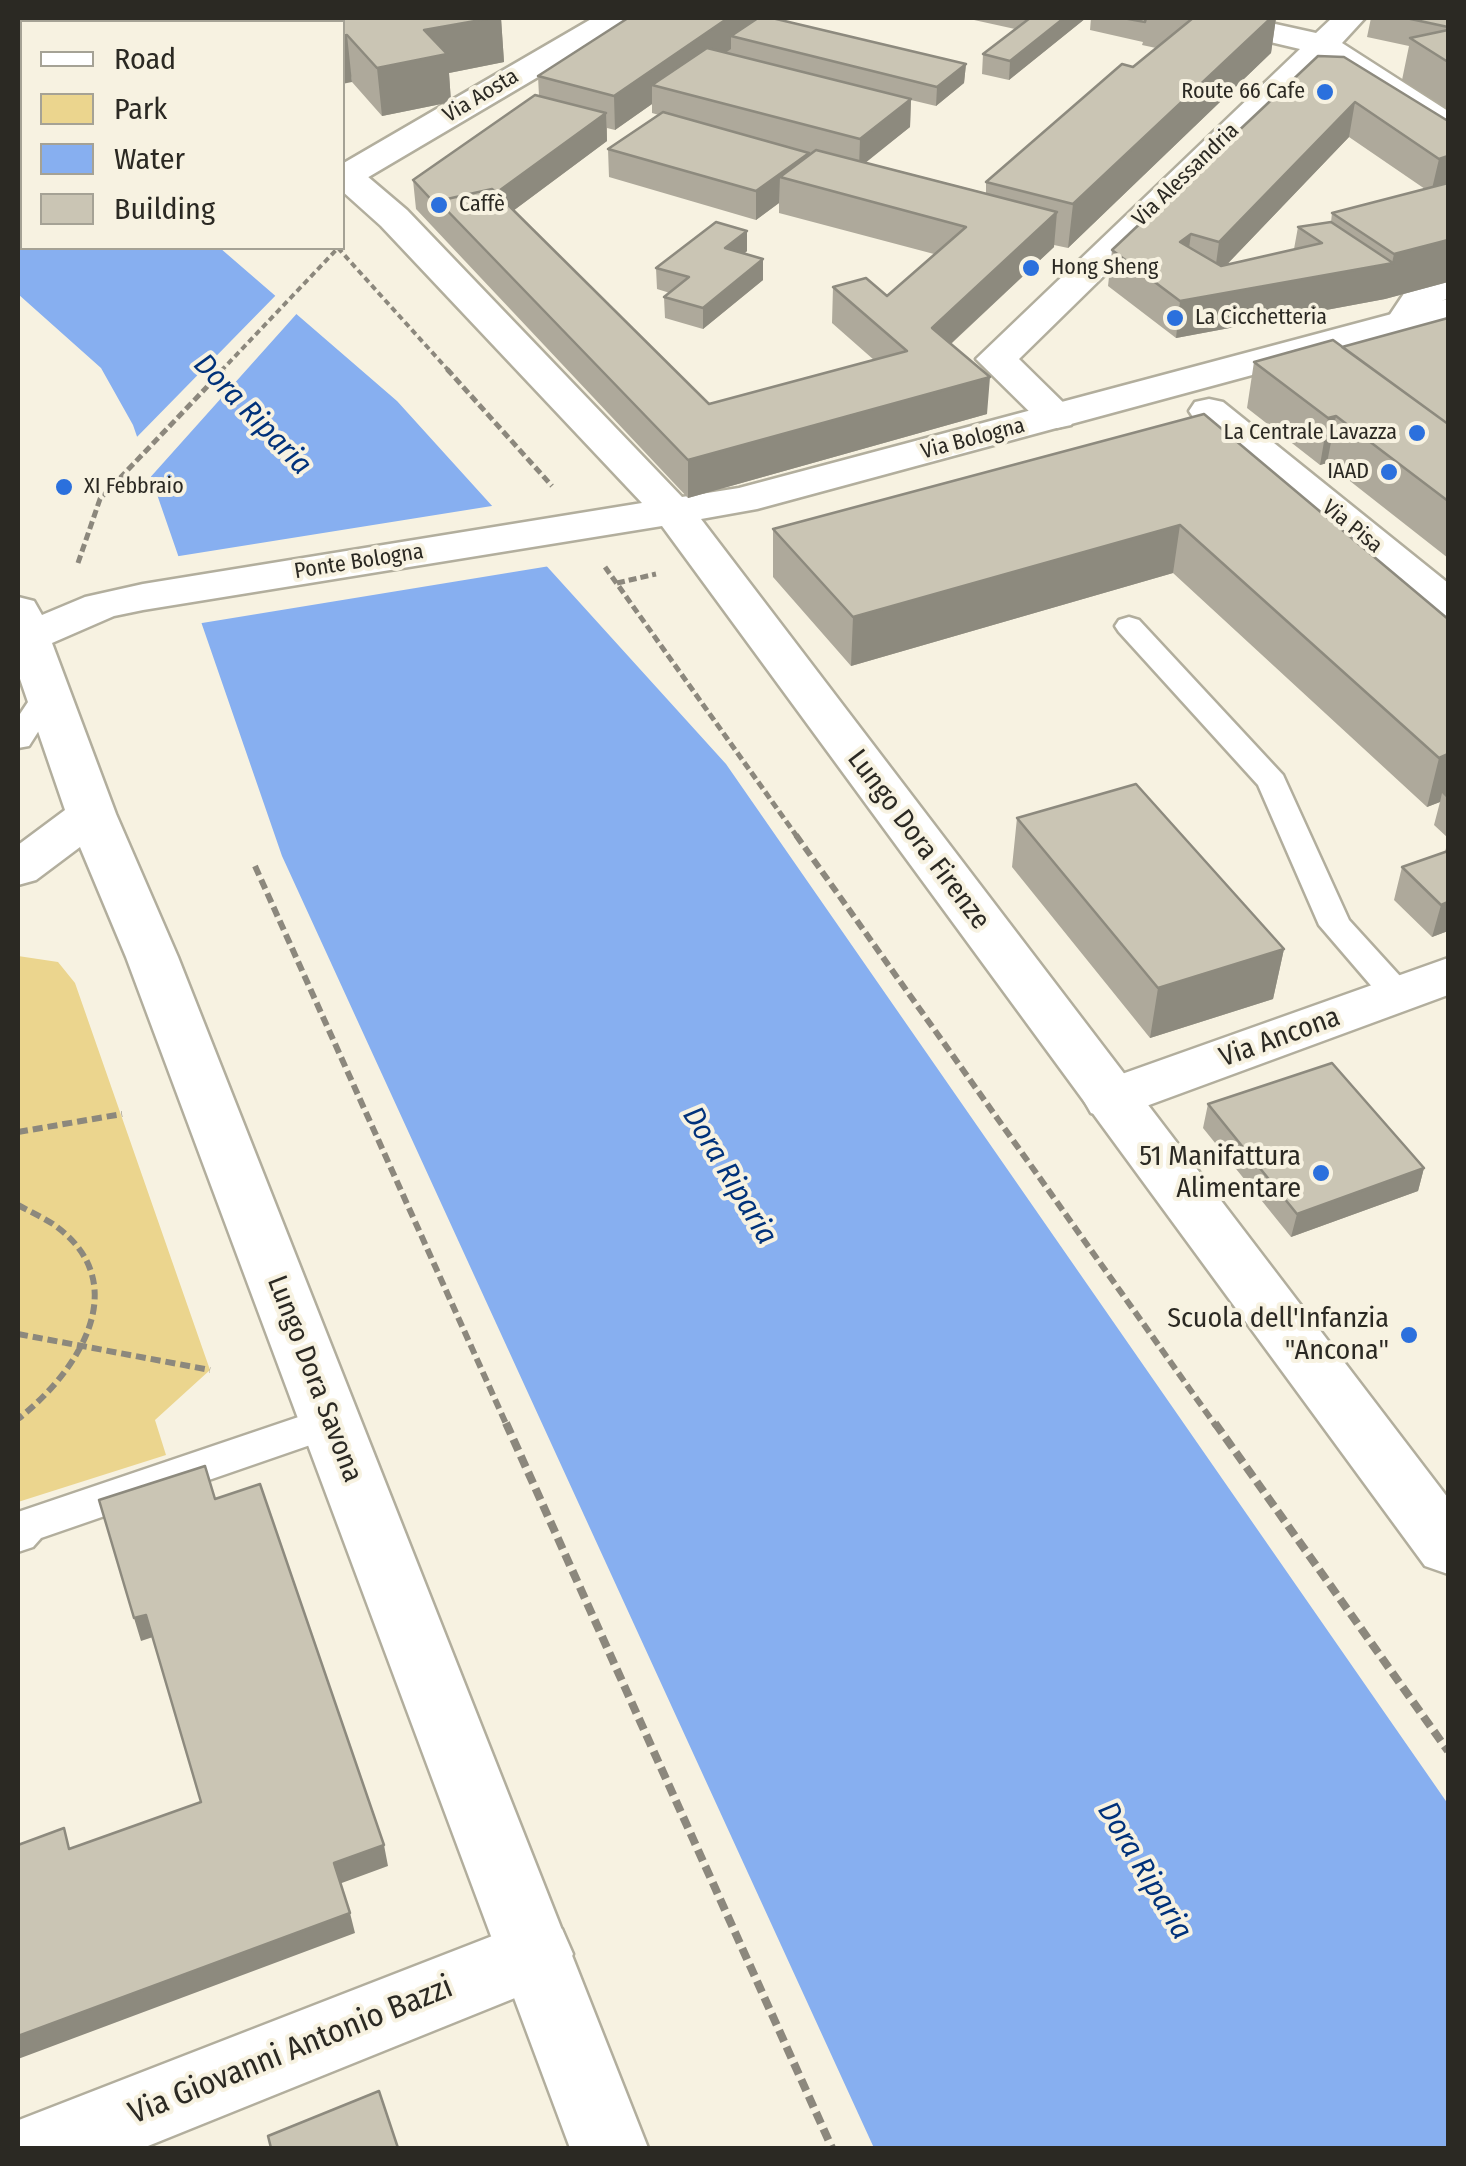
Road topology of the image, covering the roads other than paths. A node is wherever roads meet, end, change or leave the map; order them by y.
1 (615, 18) edge
2 (1209, 18) edge
3 (1350, 18) edge
4 (1321, 44) junction
5 (1448, 126) edge
6 (345, 173) edge
7 (1448, 286) edge
8 (1448, 310) edge
9 (1404, 322) junction
10 (1209, 411) dead end
11 (1057, 416) junction
12 (674, 513) junction
13 (549, 517) joint
14 (1448, 606) edge
15 (1129, 626) dead end
16 (26, 653) edge
17 (18, 739) edge
18 (90, 814) junction
19 (18, 869) edge
20 (1448, 976) edge
21 (1398, 995) junction
22 (1111, 1099) junction
23 (331, 1422) junction
24 (18, 1535) edge
25 (1448, 1547) edge
26 (536, 1954) junction
27 (46, 2148) edge
28 (609, 2148) edge

1 - 6 street, Via Aosta
2 - 4 street
3 - 4 street, Via Alessandria
4 - 5 street
4 - 11 street, Via Alessandria
6 - 12 street, Lungo Dora Firenze
7 - 9 street, Via Bologna
8 - 9 street, Via Bologna
9 - 11 street, Via Bologna
10 - 14 street, Via Pisa
11 - 12 street, Via Bologna
12 - 13 street, Via Bologna
12 - 22 street, Lungo Dora Firenze
13 - 16 street, Ponte Bologna
15 - 21 lane
16 - 17 lane
16 - 18 street, Lungo Dora Savona
18 - 19 street
18 - 23 street, Lungo Dora Savona
20 - 21 street, Via Ancona
21 - 22 street, Via Ancona
22 - 25 street, Lungo Dora Firenze
23 - 24 lane
23 - 26 street, Lungo Dora Savona
26 - 27 street, Via Giovanni Antonio Bazzi
26 - 28 street, Lungo Dora Savona

